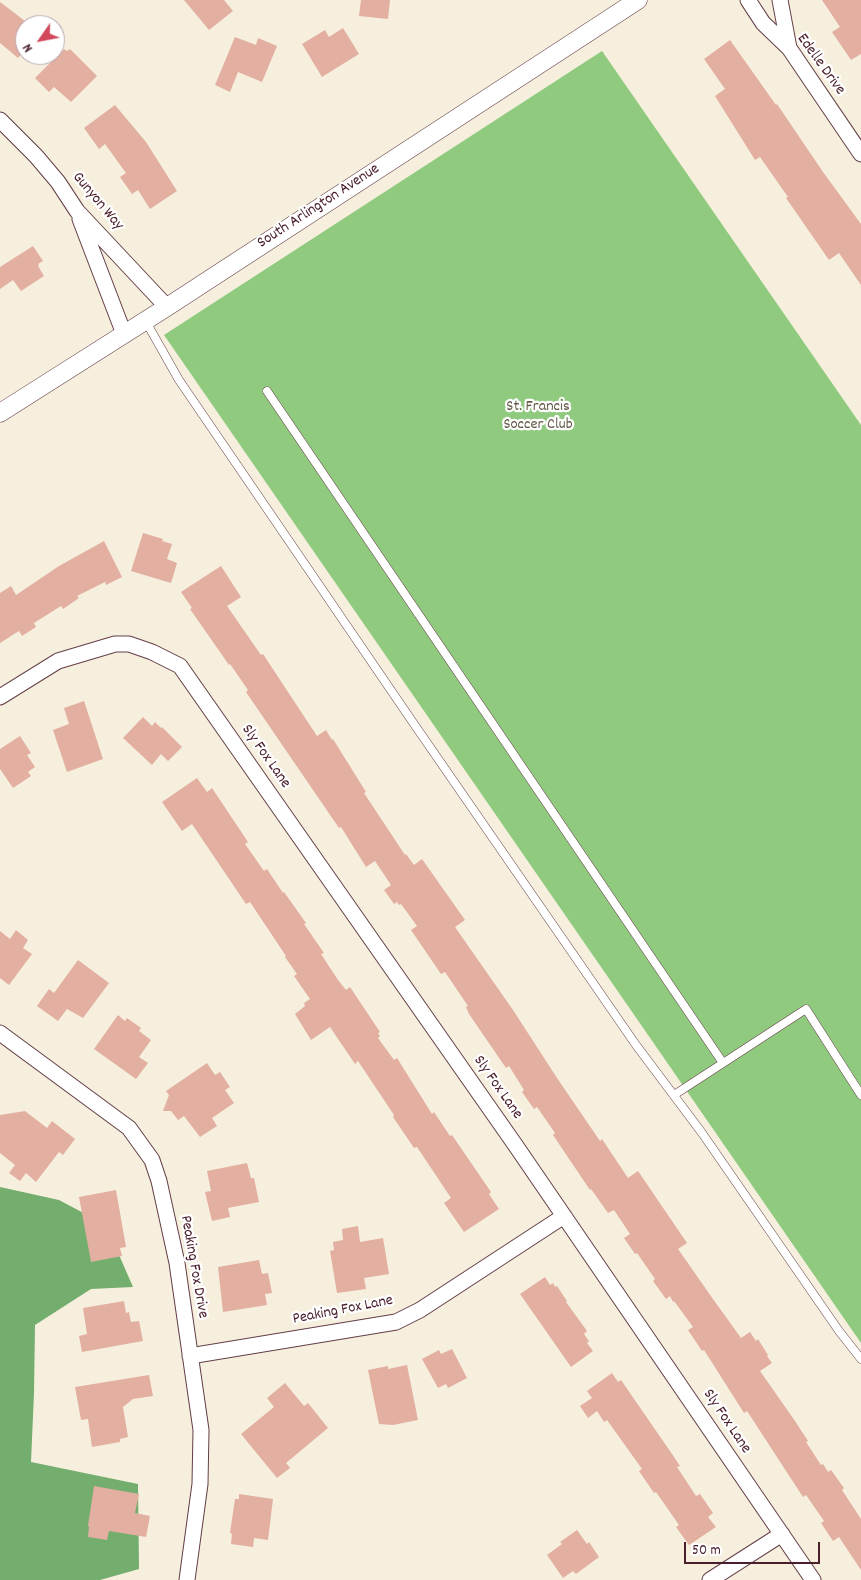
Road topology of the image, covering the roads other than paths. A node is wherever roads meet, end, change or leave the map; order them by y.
1 (638, 0) edge
2 (748, 0) edge
3 (780, 0) edge
4 (789, 48) junction
5 (0, 120) edge
6 (861, 154) edge
7 (77, 211) junction
8 (167, 306) junction
9 (145, 320) junction
10 (124, 334) junction
11 (268, 392) dead end
12 (0, 413) edge
13 (0, 697) edge
14 (0, 1032) edge
15 (723, 1063) junction
16 (674, 1095) junction
17 (861, 1095) edge
18 (564, 1216) junction
19 (190, 1356) junction
20 (861, 1358) edge
21 (782, 1534) junction
22 (186, 1580) edge
23 (710, 1580) edge
24 (812, 1580) edge

1 - 8 street, South Arlington Avenue
2 - 4 street, Edelle Drive
3 - 4 street
4 - 6 street, Edelle Drive
5 - 7 street, Gunyon Way
7 - 8 street, Gunyon Way
7 - 10 street
8 - 9 street, South Arlington Avenue
9 - 10 street, South Arlington Avenue
9 - 16 lane
10 - 12 street, South Arlington Avenue
11 - 15 lane
13 - 18 street, Sly Fox Lane
14 - 19 street, Peaking Fox Drive
15 - 16 lane
15 - 17 lane
16 - 20 lane
18 - 19 street, Peaking Fox Lane
18 - 21 street, Sly Fox Lane
19 - 22 street, Peaking Fox Drive
21 - 23 street
21 - 24 street, Sly Fox Lane

